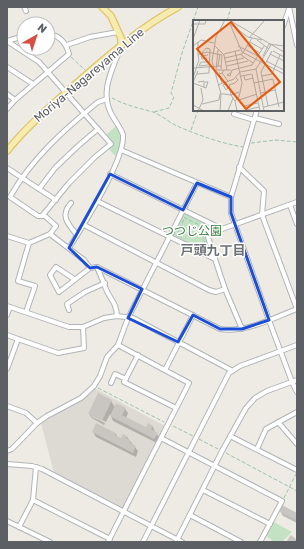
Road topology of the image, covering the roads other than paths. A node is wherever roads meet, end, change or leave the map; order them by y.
1 (102, 7) edge
2 (178, 7) edge
3 (289, 8) edge
4 (284, 23) edge
5 (118, 32) junction
6 (56, 35) edge
7 (7, 41) edge
8 (121, 44) junction
9 (67, 45) junction
10 (297, 45) edge
11 (7, 67) edge
12 (48, 72) junction
13 (34, 84) junction
14 (66, 92) junction
15 (7, 94) edge
16 (107, 98) junction
17 (15, 100) junction
18 (7, 109) edge
19 (257, 111) edge
20 (85, 114) junction
21 (234, 114) dead end
22 (254, 119) junction
23 (279, 124) dead end
24 (98, 129) junction
25 (121, 150) junction
26 (7, 151) edge
27 (239, 167) junction
28 (7, 168) edge
29 (110, 174) junction
30 (23, 178) junction
31 (196, 183) junction
32 (39, 189) junction
33 (9, 196) edge
34 (231, 197) junction
35 (56, 200) junction
36 (97, 201) junction
37 (297, 202) edge
38 (71, 203) dead end
39 (290, 205) junction
40 (183, 210) junction
41 (262, 215) junction
42 (42, 216) junction
43 (211, 224) junction
44 (297, 224) edge
45 (84, 225) junction
46 (235, 225) junction
47 (50, 234) junction
48 (77, 235) junction
49 (7, 236) edge
50 (169, 236) junction
51 (29, 243) junction
52 (69, 248) junction
53 (215, 259) junction
54 (156, 262) junction
55 (97, 267) junction
56 (90, 268) junction
57 (74, 279) junction
58 (105, 284) junction
59 (142, 289) junction
60 (225, 289) junction
61 (8, 306) edge
62 (297, 309) edge
63 (69, 310) dead end
64 (26, 312) junction
65 (7, 315) edge
66 (193, 315) junction
67 (117, 316) junction
68 (128, 318) junction
69 (269, 320) junction
70 (83, 327) junction
71 (242, 329) junction
72 (7, 335) edge
73 (18, 339) junction
74 (178, 342) junction
75 (118, 344) junction
76 (297, 345) edge
77 (280, 351) junction
78 (138, 355) junction
79 (7, 369) edge
80 (165, 370) junction
81 (232, 370) junction
82 (126, 379) junction
83 (297, 380) edge
84 (292, 382) junction
85 (111, 383) road end
86 (297, 392) edge
87 (7, 406) edge
88 (176, 408) junction
89 (297, 412) edge
90 (278, 422) junction
91 (37, 423) junction
92 (230, 436) junction
93 (160, 438) junction
94 (297, 444) edge
95 (257, 449) junction
96 (7, 451) edge
97 (188, 452) junction
98 (7, 464) edge
99 (36, 467) junction
100 (214, 467) junction
101 (297, 471) edge
102 (203, 490) junction
103 (33, 500) junction
104 (124, 512) junction
105 (190, 515) junction
106 (7, 521) edge
107 (270, 524) junction
108 (19, 526) junction
109 (151, 526) junction
110 (109, 540) edge
111 (177, 541) edge
112 (50, 542) edge
113 (143, 542) edge
114 (182, 542) edge
115 (241, 542) edge
116 (260, 542) edge

1 - 5 main road
2 - 8 main road, Moriya-Nagareyama Line
3 - 4 street
3 - 10 street
5 - 8 main road
5 - 9 street
6 - 9 street
7 - 12 street
8 - 14 main road, Moriya-Nagareyama Line
8 - 16 street
9 - 12 street
11 - 13 street
12 - 13 street
12 - 14 street
13 - 17 street
14 - 20 street
14 - 26 main road, Moriya-Nagareyama Line
15 - 17 street
16 - 20 street
16 - 25 street
17 - 18 street
19 - 22 street
20 - 24 street
20 - 30 street
21 - 22 street
22 - 23 street
22 - 27 street
24 - 32 street
24 - 35 street
25 - 29 street
25 - 31 street
27 - 34 street
27 - 41 street
28 - 30 street
29 - 36 street
29 - 40 street
30 - 32 street
30 - 33 street
31 - 34 street
31 - 40 street
32 - 35 street
33 - 42 street
34 - 46 street
35 - 42 street
36 - 45 street
36 - 50 street
37 - 39 street
38 - 48 street
39 - 41 street
39 - 44 street
40 - 43 street
40 - 50 street
41 - 46 street
41 - 62 street
42 - 47 street
43 - 46 street
43 - 53 street
45 - 48 street
45 - 54 street
46 - 69 street
47 - 51 street
47 - 52 street
48 - 52 street
49 - 51 street
50 - 53 street
50 - 54 street
51 - 64 street
52 - 56 street
53 - 60 street
54 - 59 street
54 - 60 street
55 - 56 street
55 - 58 street
55 - 59 street
56 - 57 street
57 - 57 street
58 - 63 street
58 - 67 street
59 - 66 street
59 - 68 street
60 - 71 street
61 - 64 street
61 - 65 street
62 - 69 street
64 - 70 street
66 - 71 street
66 - 74 street
67 - 68 street
67 - 70 street
68 - 74 street
68 - 75 street
69 - 71 street
69 - 77 street
70 - 73 street
72 - 73 street
73 - 79 street
74 - 80 street
74 - 81 street
75 - 78 street
75 - 91 street
76 - 77 street
77 - 81 street
77 - 84 street
78 - 80 street
78 - 82 street
80 - 88 street
81 - 97 street
82 - 85 street
82 - 88 street
83 - 84 street
84 - 86 street
84 - 92 street
87 - 91 street
88 - 93 street
89 - 90 street
90 - 94 street
90 - 95 street
91 - 96 street
92 - 95 street
92 - 100 street
93 - 97 street
93 - 104 street
95 - 101 street
97 - 100 street
97 - 109 street
98 - 99 street
99 - 103 street
99 - 104 street
100 - 102 street
100 - 107 street
102 - 105 street
102 - 107 street
103 - 108 street
103 - 110 street
104 - 109 street
104 - 110 street
105 - 111 street
105 - 115 street
106 - 108 street
107 - 116 street
108 - 112 street
109 - 111 street
109 - 113 street
111 - 114 street

